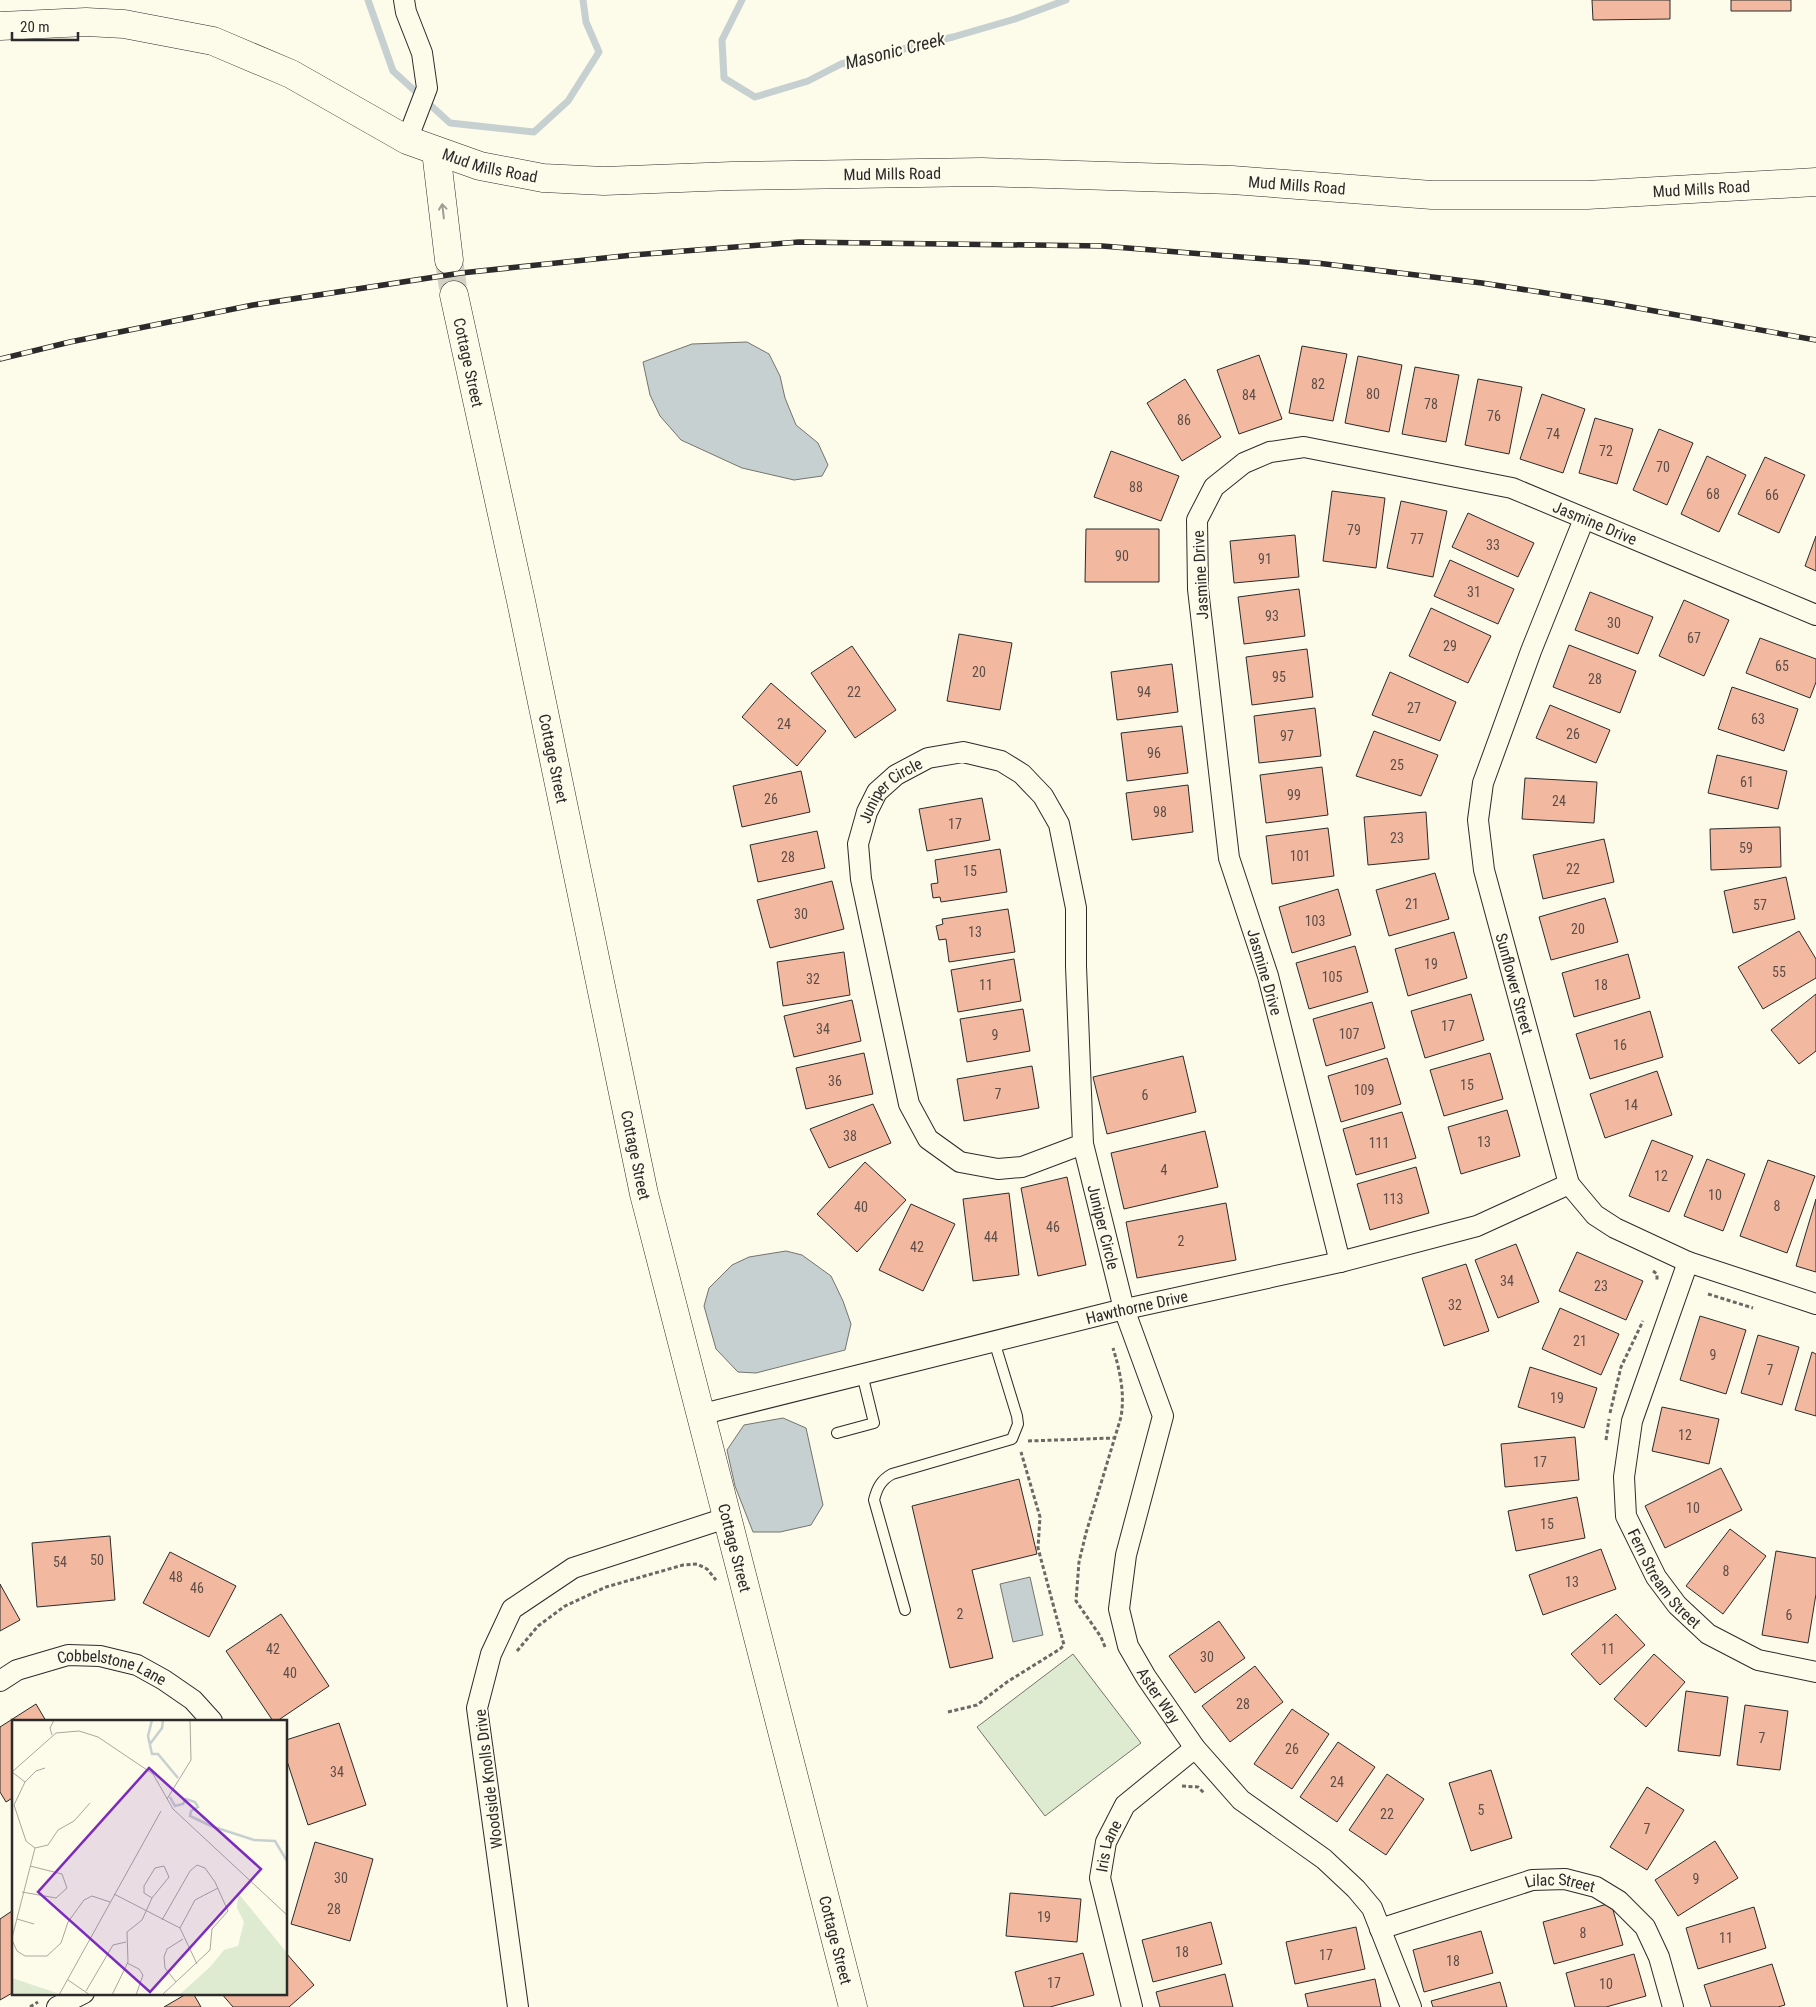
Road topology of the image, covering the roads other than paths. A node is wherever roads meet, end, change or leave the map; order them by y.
1 (404, 0) edge
2 (0, 26) edge
3 (407, 140) junction
4 (436, 151) junction
5 (1816, 182) edge
6 (449, 260) tunnel mouth
7 (454, 295) tunnel mouth
8 (1584, 518) junction
9 (1816, 615) edge
10 (1083, 1144) junction
11 (1569, 1184) junction
12 (1340, 1262) junction
13 (1688, 1262) junction
14 (1816, 1304) edge
15 (1124, 1309) junction
16 (994, 1341) junction
17 (862, 1374) junction
18 (699, 1415) junction
19 (837, 1432) dead end
20 (726, 1518) junction
21 (905, 1610) dead end
22 (1816, 1672) edge
23 (0, 1681) edge
24 (211, 1720) edge
25 (1195, 1748) junction
26 (1380, 1929) junction
27 (82, 1994) edge
28 (58, 2007) edge
29 (518, 2007) edge
30 (853, 2007) edge
31 (1132, 2007) edge
32 (1411, 2007) edge
33 (1673, 2007) edge

1 - 3 street
2 - 3 street, Mud Mills Road
3 - 4 street, Mud Mills Road
4 - 5 street, Mud Mills Road
6 -> 4 street
7 - 18 street, Cottage Street
8 - 9 street, Jasmine Drive
8 - 11 street, Sunflower Street
8 - 12 street, Jasmine Drive
10 - 10 street, Juniper Circle
10 - 15 street, Juniper Circle
11 - 12 street, Hawthorne Drive
11 - 13 street, Sunflower Street
12 - 15 street, Hawthorne Drive
13 - 14 street, Sunflower Street
13 - 22 street, Fern Stream Street
15 - 16 street, Hawthorne Drive
15 - 25 street, Aster Way
16 - 17 street, Hawthorne Drive
16 - 21 lane
17 - 18 street, Hawthorne Drive
17 - 19 lane
18 - 20 street, Cottage Street
20 - 29 street, Woodside Knolls Drive
20 - 30 street, Cottage Street
23 - 24 street, Cobbelstone Lane
25 - 26 street, Aster Way
25 - 31 street, Iris Lane
26 - 32 street, Aster Way
26 - 33 street, Lilac Street
27 - 28 street

